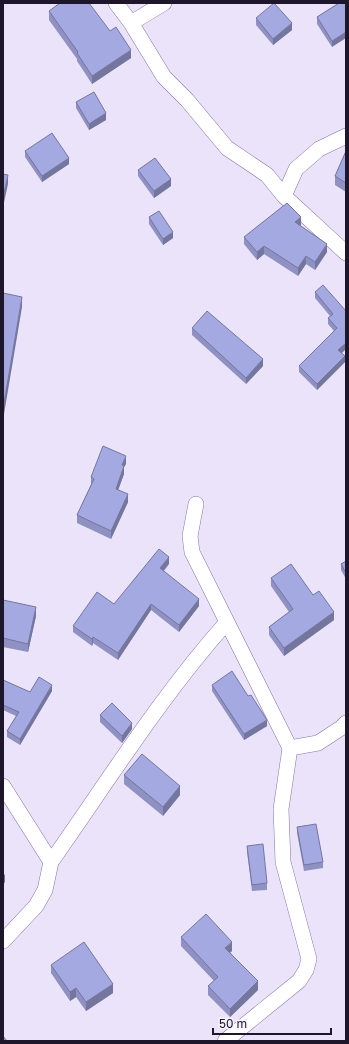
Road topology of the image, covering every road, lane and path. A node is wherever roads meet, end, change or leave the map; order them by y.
1 (116, 3) edge
2 (164, 3) edge
3 (131, 23) junction
4 (346, 136) edge
5 (284, 196) junction
6 (346, 254) edge
7 (196, 504) dead end
8 (227, 622) junction
9 (346, 723) edge
10 (290, 748) junction
11 (3, 786) edge
12 (51, 862) junction
13 (3, 940) edge
14 (225, 1041) edge

1 - 3 street
2 - 3 street
3 - 5 street
4 - 5 street
5 - 6 street
7 - 8 street
8 - 10 street
8 - 12 street
9 - 10 street
10 - 14 street
11 - 12 street
12 - 13 street

